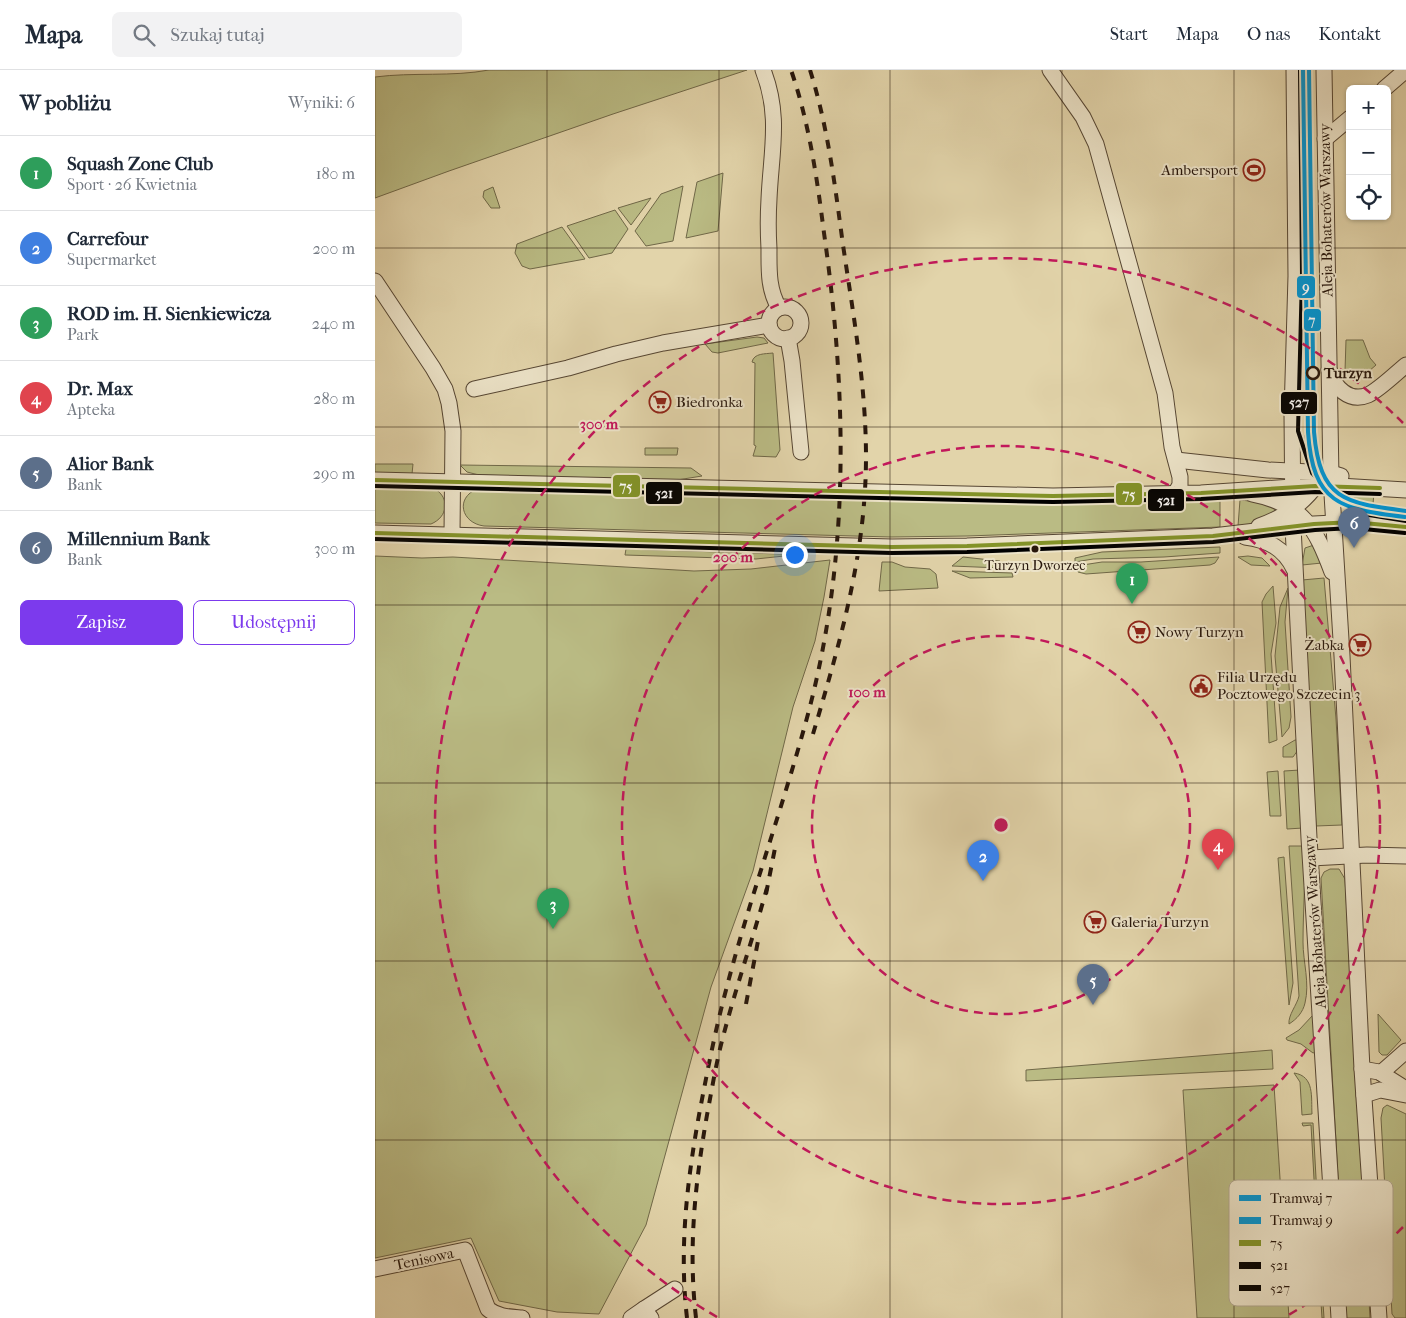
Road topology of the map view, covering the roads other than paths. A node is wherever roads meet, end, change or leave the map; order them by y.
1 (763, 70) edge
2 (1050, 70) edge
3 (1294, 70) edge
4 (1324, 70) edge
5 (1406, 70) edge
6 (1389, 85) edge
7 (1325, 103) junction
8 (1346, 116) edge
9 (1346, 121) edge
10 (1325, 140) junction
11 (375, 280) edge
12 (779, 308) junction
13 (769, 325) junction
14 (788, 338) junction
15 (1406, 365) edge
16 (1328, 366) junction
17 (474, 389) dead end
18 (801, 452) dead end
19 (1176, 460) junction
20 (1298, 472) junction
21 (1329, 478) junction
22 (375, 480) edge
23 (452, 481) junction
24 (1315, 486) junction
25 (1292, 487) junction
26 (1385, 488) junction
27 (1406, 490) edge
28 (1237, 492) junction
29 (1175, 494) junction
30 (1332, 503) junction
31 (1292, 509) junction
32 (1334, 522) junction
33 (1379, 523) junction
34 (1310, 524) junction
35 (1293, 527) junction
36 (1406, 527) edge
37 (375, 533) edge
38 (453, 534) junction
39 (1236, 534) junction
40 (1295, 573) junction
41 (1337, 576) junction
42 (1351, 856) junction
43 (1406, 856) edge
44 (1311, 858) junction
45 (1406, 1051) edge
46 (1362, 1069) junction
47 (1381, 1073) junction
48 (1406, 1089) edge
49 (1364, 1095) junction
50 (1406, 1095) edge
51 (1331, 1180) edge
52 (1370, 1180) edge
53 (375, 1269) edge
54 (675, 1289) dead end
55 (647, 1313) edge
56 (522, 1318) edge
57 (631, 1318) edge

1 - 12 street
2 - 19 street
3 - 20 street, Aleja Bohaterów Warszawy
4 - 7 street, Aleja Bohaterów Warszawy
5 - 6 street
7 - 8 street
7 - 10 street, Aleja Bohaterów Warszawy
9 - 10 street
10 - 16 street, Aleja Bohaterów Warszawy
11 - 23 street
12 - 13 street
12 - 14 street
13 - 14 street
13 - 17 street
14 - 18 street
15 - 16 street
16 - 21 street, Aleja Bohaterów Warszawy
19 - 20 street
19 - 29 street
20 - 21 street
20 - 24 street
20 - 25 street, Aleja Bohaterów Warszawy
21 - 24 street
21 - 26 street
21 - 30 street, Aleja Bohaterów Warszawy
22 - 23 street
23 - 29 street
23 - 38 street
24 - 25 street
24 - 30 street
24 - 31 street
25 - 28 street
25 - 31 street, Aleja Bohaterów Warszawy
26 - 27 street
26 - 30 street
28 - 29 street
28 - 31 street
30 - 32 street, Aleja Bohaterów Warszawy
30 - 33 street
30 - 34 street
31 - 34 street
31 - 35 street, Aleja Bohaterów Warszawy
31 - 39 street
32 - 33 street
32 - 34 street
32 - 41 street, Aleja Bohaterów Warszawy
33 - 36 street
34 - 35 street
34 - 40 street
34 - 41 street
35 - 39 street
35 - 40 street, Aleja Bohaterów Warszawy
37 - 38 street
38 - 39 street
39 - 40 street
40 - 44 street, Aleja Bohaterów Warszawy
41 - 42 street, Aleja Bohaterów Warszawy
42 - 43 street, Aleja Bohaterów Warszawy
42 - 44 street, Aleja Bohaterów Warszawy
42 - 46 street, Aleja Bohaterów Warszawy
44 - 51 street, Aleja Bohaterów Warszawy
45 - 47 street
46 - 47 street
46 - 49 street, Aleja Bohaterów Warszawy
47 - 48 street
49 - 50 street
49 - 52 street, Aleja Bohaterów Warszawy
53 - 56 street, Tenisowa
54 - 55 street
55 - 57 street

